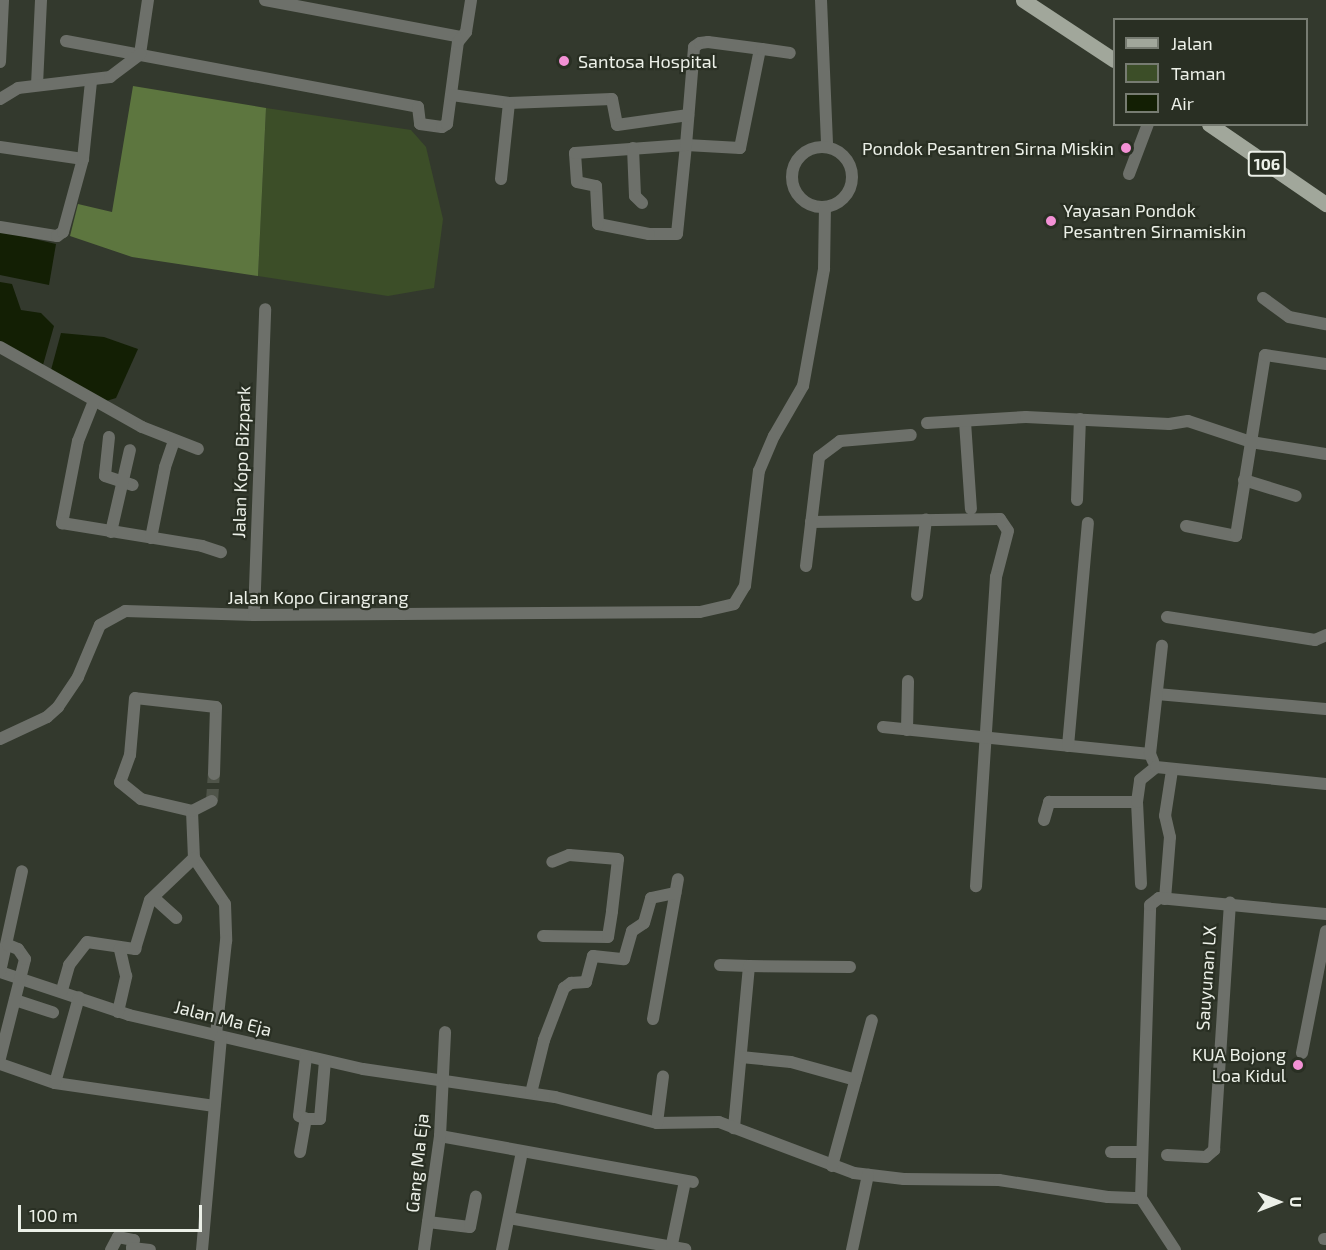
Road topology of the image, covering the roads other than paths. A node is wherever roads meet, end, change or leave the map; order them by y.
1 (3, 0) edge
2 (41, 0) edge
3 (148, 0) edge
4 (269, 0) edge
5 (471, 0) edge
6 (821, 0) edge
7 (1023, 0) edge
8 (461, 37) junction
9 (66, 40) dead end
10 (760, 49) junction
11 (790, 53) dead end
12 (140, 54) junction
13 (1113, 59) edge
14 (0, 62) edge
15 (91, 81) junction
16 (37, 85) junction
17 (452, 95) junction
18 (0, 99) edge
19 (509, 103) junction
20 (688, 115) junction
21 (1147, 126) edge
22 (1212, 126) edge
23 (686, 145) junction
24 (0, 147) edge
25 (826, 147) junction
26 (633, 148) junction
27 (83, 159) junction
28 (1129, 174) dead end
29 (501, 179) dead end
30 (642, 203) dead end
31 (1326, 204) edge
32 (825, 208) junction
33 (0, 227) edge
34 (1263, 298) dead end
35 (265, 309) dead end
36 (1326, 324) edge
37 (0, 346) edge
38 (1326, 364) edge
39 (94, 402) junction
40 (1080, 419) junction
41 (965, 422) junction
42 (927, 423) dead end
43 (912, 435) dead end
44 (109, 437) dead end
45 (174, 441) junction
46 (1251, 442) junction
47 (198, 449) dead end
48 (130, 450) dead end
49 (1326, 454) edge
50 (1244, 480) junction
51 (128, 484) junction
52 (1296, 496) dead end
53 (1077, 500) dead end
54 (971, 509) dead end
55 (926, 520) junction
56 (811, 522) junction
57 (1088, 523) dead end
58 (1186, 526) dead end
59 (111, 532) junction
60 (151, 538) junction
61 (221, 552) dead end
62 (806, 566) dead end
63 (917, 595) dead end
64 (254, 615) junction
65 (1167, 617) dead end
66 (1326, 635) edge
67 (1162, 646) dead end
68 (908, 681) dead end
69 (1157, 694) junction
70 (1325, 708) edge
71 (883, 727) dead end
72 (907, 730) junction
73 (986, 737) junction
74 (0, 739) edge
75 (1068, 747) junction
76 (1150, 754) junction
77 (1156, 767) junction
78 (1172, 770) junction
79 (214, 774) tunnel mouth
80 (1326, 784) edge
81 (212, 801) dead end
82 (1137, 802) junction
83 (193, 813) junction
84 (1044, 820) dead end
85 (194, 858) junction
86 (552, 862) dead end
87 (22, 871) dead end
88 (678, 879) dead end
89 (1141, 885) dead end
90 (976, 886) dead end
91 (675, 893) junction
92 (152, 899) junction
93 (1165, 899) junction
94 (1230, 903) junction
95 (1326, 914) edge
96 (176, 918) dead end
97 (1326, 932) edge
98 (543, 936) dead end
99 (608, 937) junction
100 (8, 945) junction
101 (120, 949) junction
102 (607, 958) junction
103 (720, 965) dead end
104 (749, 966) junction
105 (850, 967) dead end
106 (0, 972) edge
107 (21, 978) junction
108 (62, 990) junction
109 (79, 997) junction
110 (15, 1000) junction
111 (53, 1012) dead end
112 (118, 1012) junction
113 (653, 1019) dead end
114 (872, 1020) dead end
115 (445, 1032) dead end
116 (218, 1036) junction
117 (1302, 1053) dead end
118 (306, 1057) junction
119 (741, 1057) junction
120 (0, 1058) edge
121 (325, 1061) junction
122 (0, 1064) edge
123 (663, 1076) dead end
124 (442, 1079) junction
125 (856, 1080) junction
126 (55, 1083) junction
127 (531, 1093) junction
128 (214, 1106) junction
129 (306, 1119) junction
130 (657, 1123) junction
131 (734, 1128) junction
132 (440, 1136) junction
133 (300, 1152) dead end
134 (522, 1152) junction
135 (1111, 1152) dead end
136 (1141, 1152) junction
137 (1167, 1155) dead end
138 (832, 1166) junction
139 (868, 1175) junction
140 (476, 1197) dead end
141 (1141, 1198) junction
142 (509, 1218) junction
143 (428, 1222) junction
144 (672, 1244) junction
145 (685, 1249) edge
146 (111, 1250) edge
147 (150, 1250) edge
148 (202, 1250) edge
149 (424, 1250) edge
150 (502, 1250) edge
151 (852, 1250) edge
152 (1175, 1250) edge

1 - 14 street
2 - 16 street
3 - 12 street
4 - 8 street
5 - 8 street
6 - 25 street
7 - 13 main road
8 - 17 street
9 - 12 street
10 - 11 street
10 - 20 street
10 - 23 street
12 - 15 street
12 - 17 street
15 - 16 street
15 - 27 street
16 - 18 street
17 - 19 street
19 - 20 street
19 - 29 street
20 - 23 street
21 - 28 street
22 - 31 main road, 106
23 - 26 street
23 - 26 street
24 - 27 street
25 - 32 street
25 - 32 street
26 - 30 street
27 - 33 street
32 - 64 street, Jalan Kopo Cirangrang
34 - 36 street
35 - 64 street, Jalan Kopo Bizpark
37 - 39 street
38 - 46 street
39 - 45 street
39 - 59 street
40 - 41 street
40 - 46 street
40 - 53 street
41 - 42 street
41 - 54 street
43 - 56 street
44 - 51 street
45 - 47 street
45 - 60 street
46 - 49 street
46 - 50 street
48 - 51 street
50 - 52 street
50 - 58 street
51 - 59 street
55 - 56 street
55 - 63 street
55 - 73 street
56 - 62 street
57 - 75 street
59 - 60 street
60 - 61 street
64 - 74 street, Jalan Kopo Cirangrang
65 - 66 street
67 - 69 street
68 - 72 street
69 - 70 street
69 - 76 street
71 - 72 street
72 - 73 street
73 - 75 street
73 - 90 street
75 - 76 street
76 - 77 street
77 - 78 street
77 - 82 street
78 - 80 street
78 - 93 street
79 - 83 street
81 - 83 street
82 - 84 street
82 - 89 street
83 - 85 street
85 - 92 street
85 - 116 street
86 - 99 street
87 - 100 street
88 - 91 street
91 - 102 street
91 - 113 street
92 - 96 street
92 - 101 street
93 - 94 street
93 - 136 street
94 - 95 street
94 - 137 street, Sauyunan LX
97 - 117 street
98 - 99 street
99 - 102 street
100 - 106 street
100 - 107 street
101 - 108 street
101 - 112 street
102 - 127 street
103 - 104 street
104 - 105 street
104 - 119 street
106 - 107 street, Jalan Ma Eja
107 - 108 street, Jalan Ma Eja
107 - 110 street
108 - 109 street, Jalan Ma Eja
109 - 112 street, Jalan Ma Eja
109 - 126 street
110 - 111 street
110 - 120 street
112 - 116 street, Jalan Ma Eja
114 - 125 street
115 - 124 street, Gang Ma Eja
116 - 118 street, Jalan Ma Eja
116 - 128 street
118 - 121 street, Jalan Ma Eja
118 - 129 street
119 - 125 street
119 - 131 street
121 - 124 street, Jalan Ma Eja
121 - 129 street
122 - 126 street
123 - 130 street
124 - 127 street, Jalan Ma Eja
124 - 132 street, Gang Ma Eja
125 - 138 street
126 - 128 street
127 - 130 street, Jalan Ma Eja
128 - 148 street
129 - 133 street
130 - 131 street, Jalan Ma Eja
131 - 138 street, Jalan Ma Eja
132 - 134 street
132 - 143 street, Gang Ma Eja
134 - 142 street
134 - 144 street
135 - 136 street
136 - 141 street
138 - 139 street, Jalan Ma Eja
139 - 141 street, Jalan Ma Eja
139 - 151 street
140 - 143 street
141 - 152 street
142 - 144 street
142 - 150 street
143 - 149 street, Gang Ma Eja
144 - 145 street
146 - 147 street

